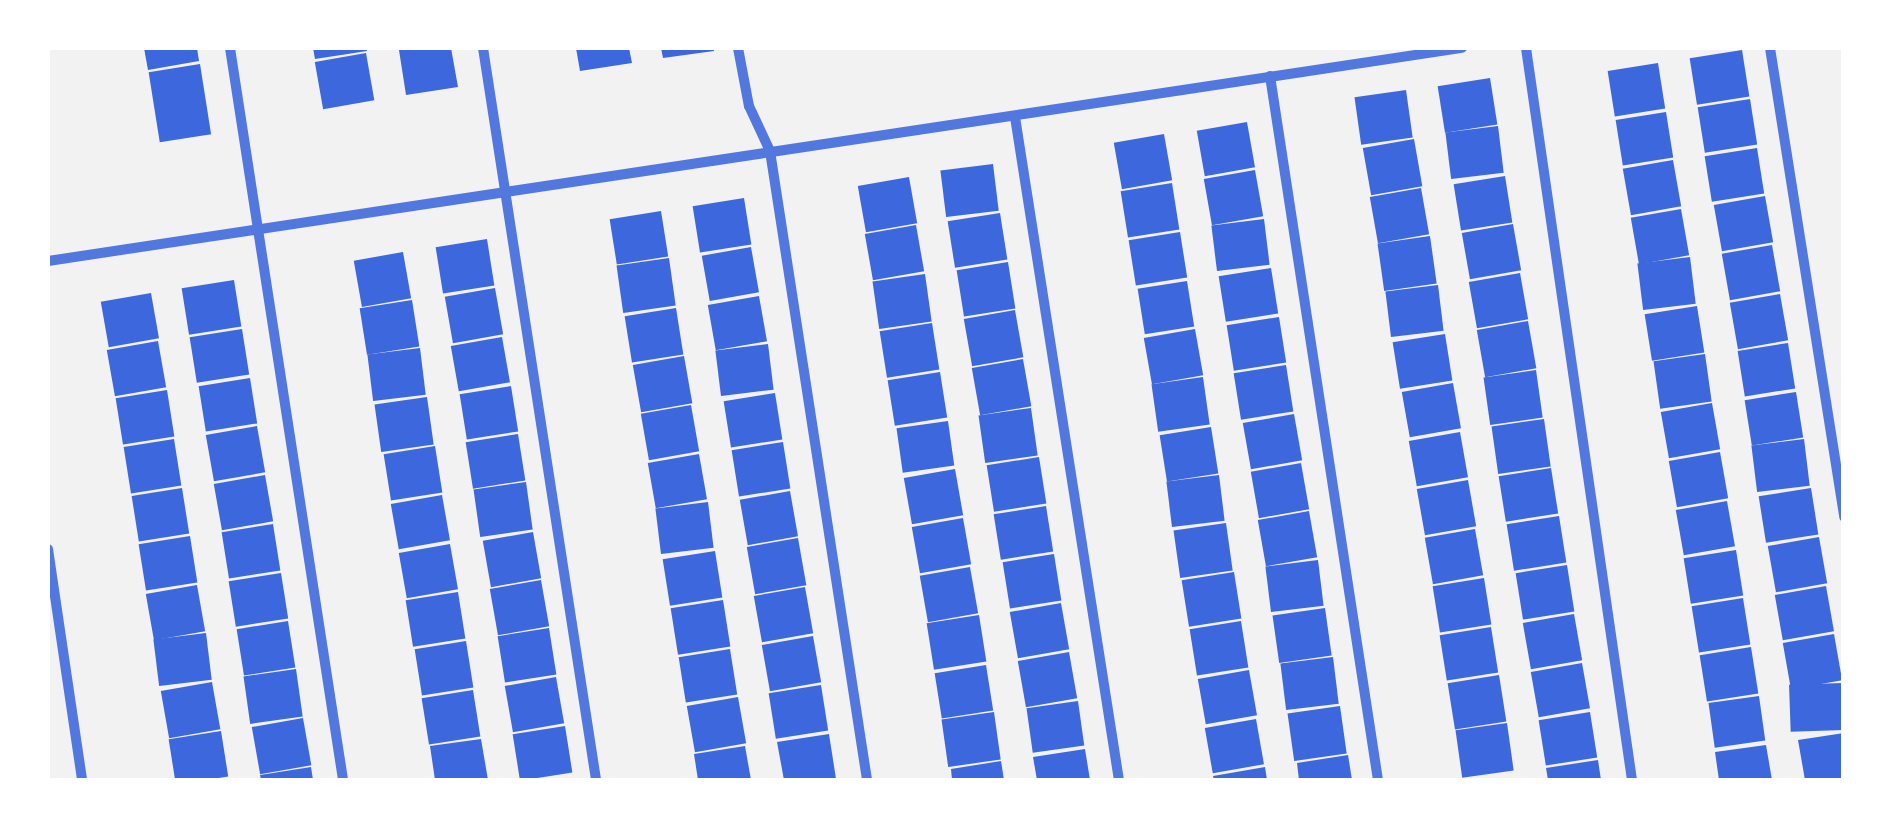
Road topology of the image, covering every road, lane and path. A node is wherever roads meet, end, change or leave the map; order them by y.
1 (230, 48) edge
2 (483, 48) edge
3 (738, 48) edge
4 (1462, 48) edge
5 (1526, 48) edge
6 (1770, 48) edge
7 (1270, 76) junction
8 (1015, 117) junction
9 (770, 151) junction
10 (504, 194) junction
11 (256, 230) junction
12 (48, 261) edge
13 (1844, 517) edge
14 (48, 550) edge
15 (82, 780) edge
16 (342, 780) edge
17 (596, 780) edge
18 (866, 780) edge
19 (1119, 780) edge
20 (1378, 780) edge
21 (1632, 780) edge

1 - 11 street
2 - 10 street
3 - 9 street
4 - 7 street
5 - 21 street
6 - 13 street
7 - 8 street
7 - 20 street
8 - 9 street
8 - 19 street
9 - 10 street
9 - 18 street
10 - 11 street
10 - 17 street
11 - 12 street
11 - 16 street
14 - 15 street

